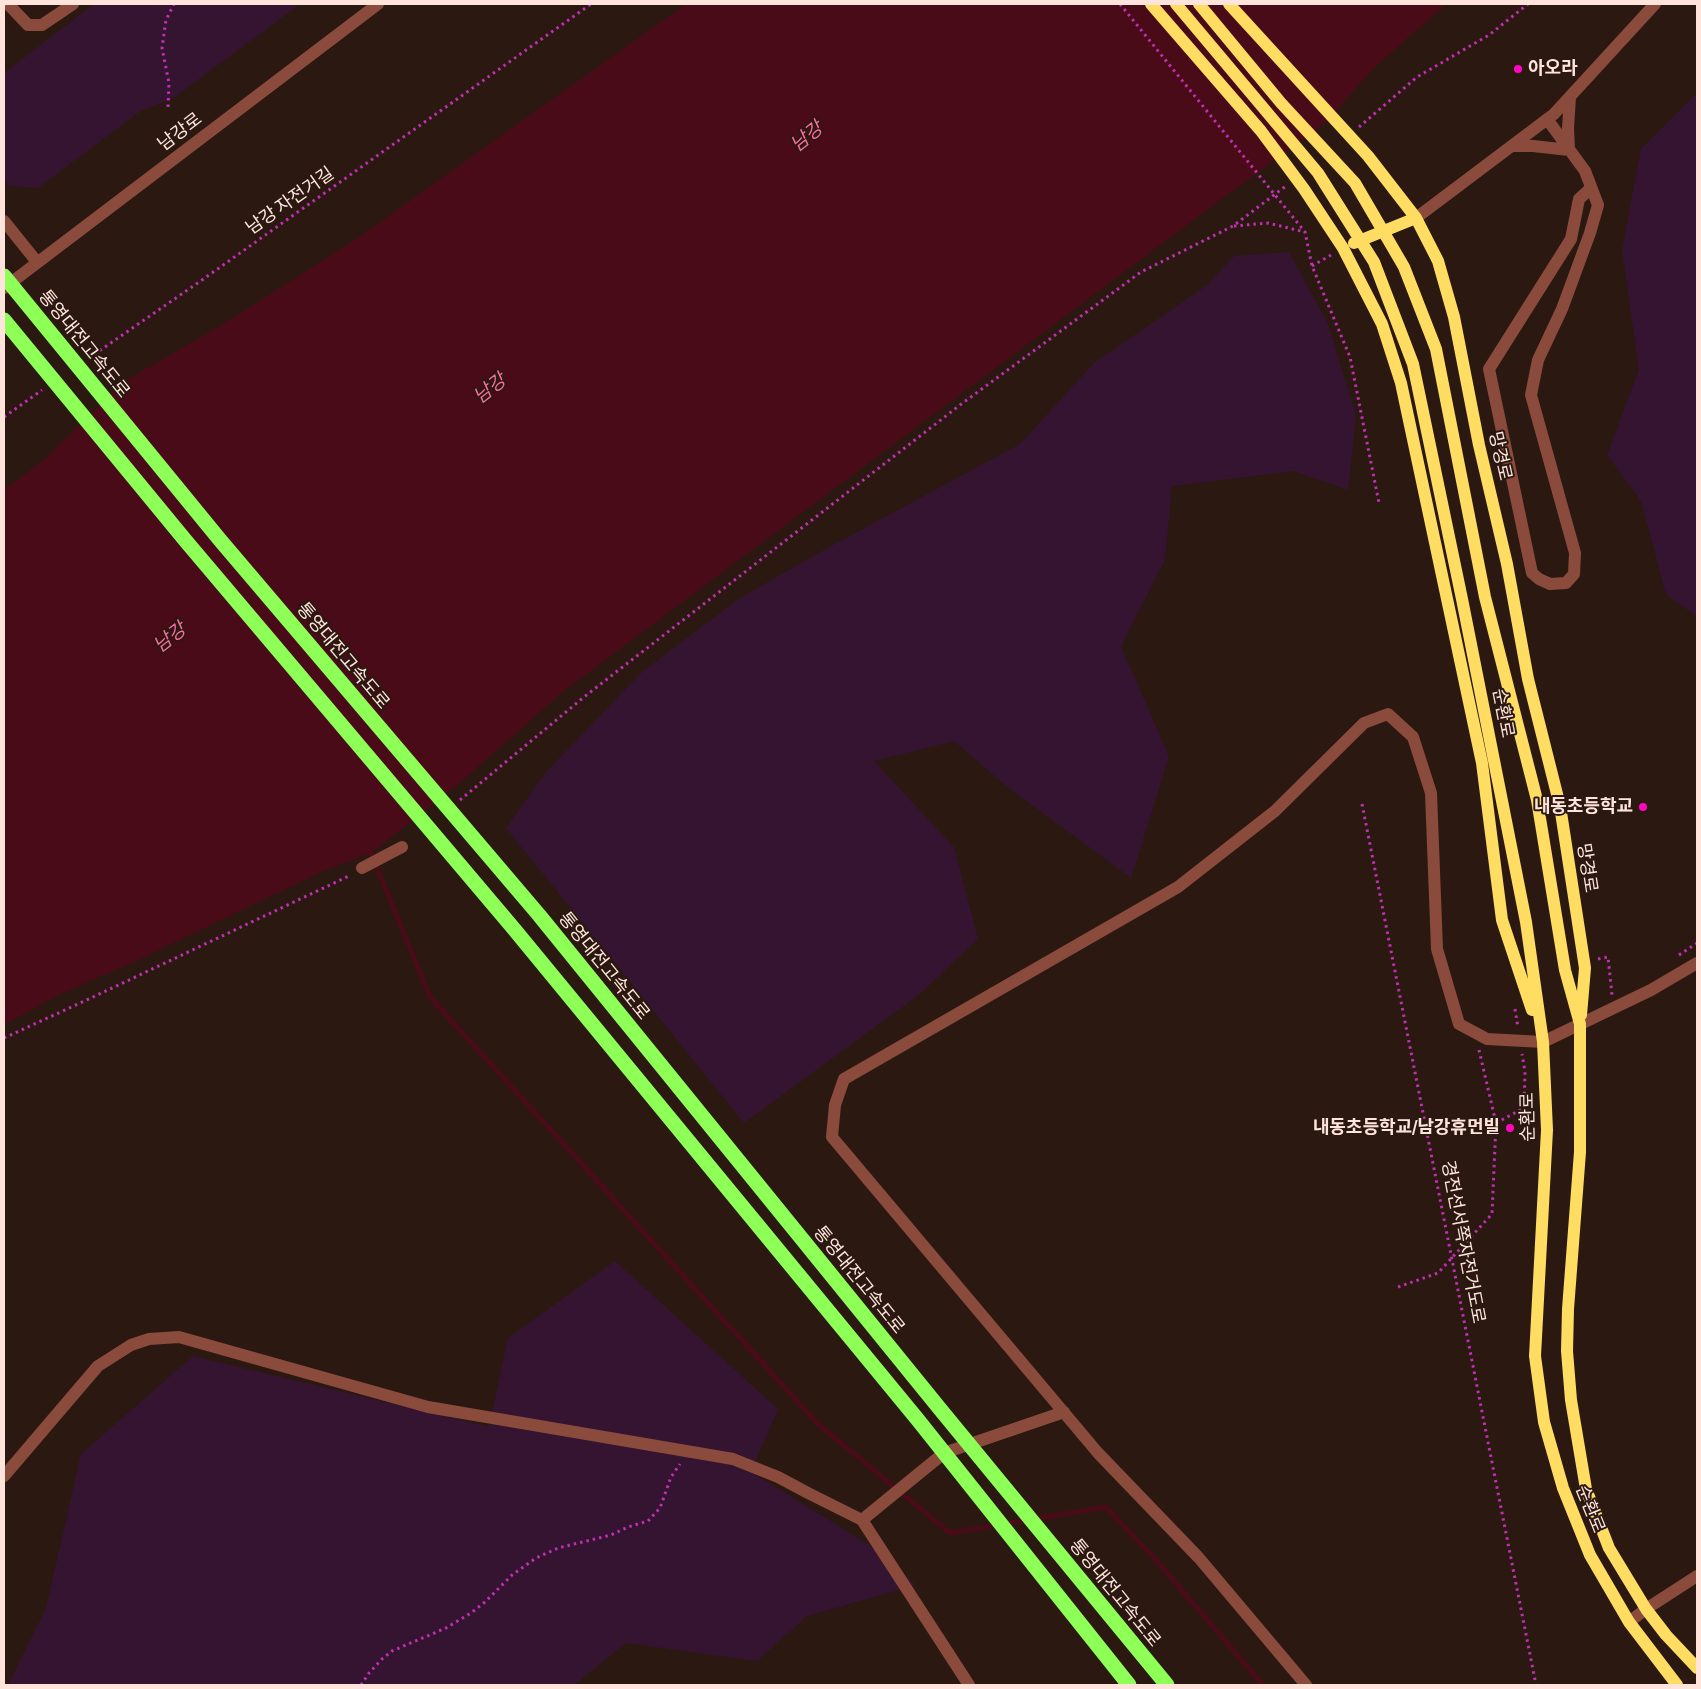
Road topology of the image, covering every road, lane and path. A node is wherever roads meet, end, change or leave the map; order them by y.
1 (8, 4) edge
2 (73, 4) edge
3 (174, 4) edge
4 (378, 4) edge
5 (591, 4) edge
6 (1120, 4) edge
7 (1151, 4) edge
8 (1176, 4) edge
9 (1199, 4) edge
10 (1229, 4) edge
11 (1528, 4) edge
12 (1655, 4) edge
13 (1570, 97) junction
14 (168, 107) dead end
15 (1547, 119) junction
16 (1354, 131) dead end
17 (1512, 146) junction
18 (1569, 150) junction
19 (1293, 180) dead end
20 (1590, 190) junction
21 (1416, 218) junction
22 (4, 221) edge
23 (1233, 226) junction
24 (1305, 232) junction
25 (1343, 248) junction
26 (37, 262) junction
27 (1312, 266) junction
28 (4, 276) edge
29 (4, 288) edge
30 (4, 320) edge
31 (83, 362) dead end
32 (44, 389) dead end
33 (4, 416) edge
34 (1378, 503) dead end
35 (455, 803) dead end
36 (1362, 804) dead end
37 (402, 847) dead end
38 (362, 868) joint
39 (1608, 957) dead end
40 (1697, 963) edge
41 (1612, 997) dead end
42 (1580, 1024) junction
43 (1474, 1032) junction
44 (4, 1038) edge
45 (1543, 1042) junction
46 (1525, 1072) dead end
47 (1496, 1123) junction
48 (1452, 1256) junction
49 (1398, 1287) dead end
50 (1064, 1412) junction
51 (698, 1452) junction
52 (944, 1453) junction
53 (4, 1476) edge
54 (862, 1520) junction
55 (1697, 1576) edge
56 (1646, 1609) junction
57 (1630, 1622) junction
58 (1697, 1668) edge
59 (361, 1685) edge
60 (969, 1685) edge
61 (1128, 1685) edge
62 (1167, 1685) edge
63 (1306, 1685) edge
64 (1536, 1685) edge
65 (1677, 1685) edge

1 - 2 street
3 - 14 path
4 - 26 street, 남강로
5 - 31 path, 남강 자전거길
6 - 24 path
7 - 25 main road
8 - 45 main road, 순환로
9 - 42 main road, 순환로
10 - 21 main road, 망경로
11 - 16 path
12 - 13 street
13 - 15 street
13 - 18 street
15 - 17 street
15 - 18 street
17 - 18 street
17 - 21 street
18 - 20 street
19 - 23 path
20 - 20 street
21 - 25 main road
21 - 42 main road, 망경로
22 - 26 street
23 - 24 path
23 - 35 path
24 - 27 path
25 - 27 path
25 - 45 main road
26 - 29 street, 남강로
27 - 34 path
28 - 62 highway, 통영대전고속도로
30 - 52 highway
32 - 33 path
36 - 48 path, 경전선서쪽자전거도로
37 - 38 street
38 - 44 path
39 - 41 path
40 - 42 street
42 - 45 street
42 - 56 main road, 순환로
43 - 45 street
43 - 47 path
43 - 50 street
45 - 57 main road, 순환로
46 - 47 path
47 - 48 path
48 - 49 path
48 - 64 path, 경전선서쪽자전거도로
50 - 52 street
50 - 63 street
51 - 53 street
51 - 54 street
51 - 59 path
52 - 54 street
52 - 61 highway
54 - 60 street
55 - 56 street
56 - 57 street
56 - 58 main road, 순환로
57 - 65 main road, 순환로

